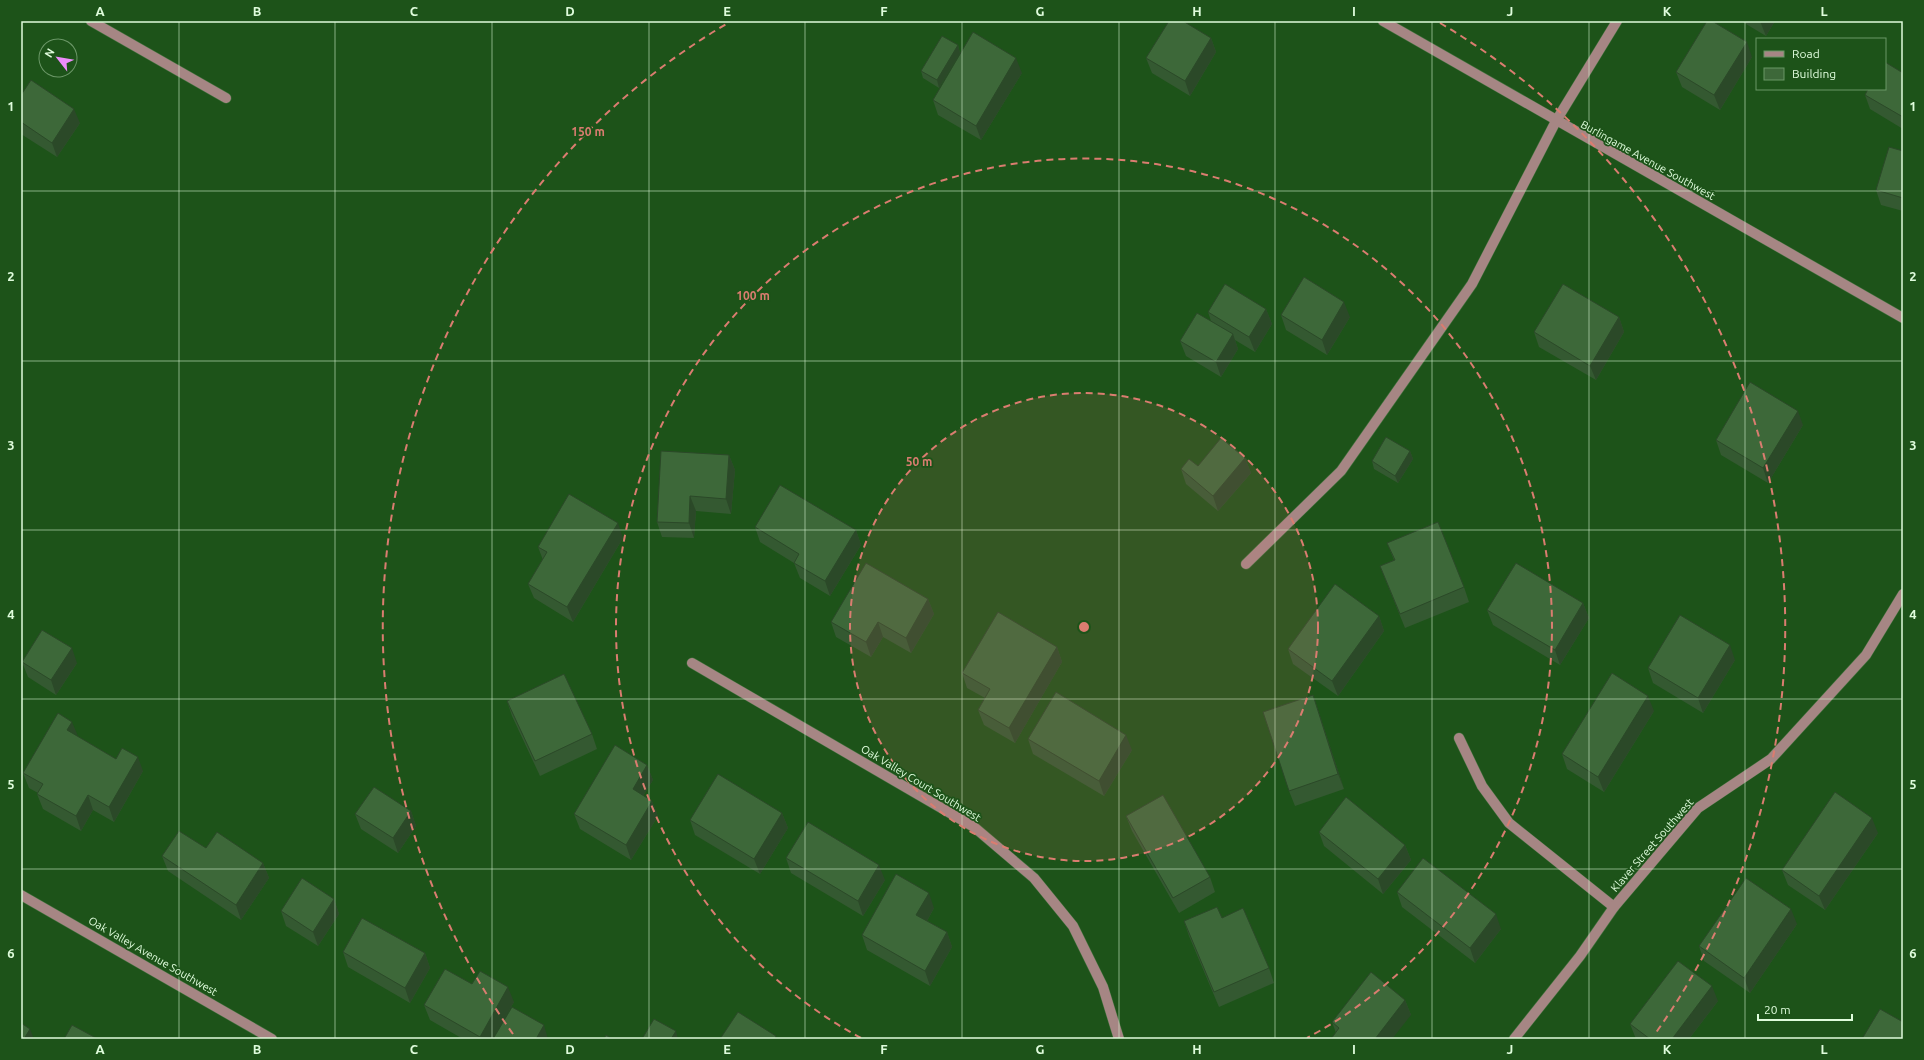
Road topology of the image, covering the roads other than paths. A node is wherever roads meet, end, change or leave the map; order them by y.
1 (91, 21) edge
2 (1383, 21) edge
3 (1617, 21) edge
4 (226, 98) dead end
5 (1556, 121) junction
6 (1903, 318) edge
7 (1246, 564) dead end
8 (1903, 594) edge
9 (692, 663) dead end
10 (1459, 738) dead end
11 (21, 895) edge
12 (1614, 907) junction
13 (272, 1039) edge
14 (1119, 1039) edge
15 (1514, 1039) edge

1 - 4 street
2 - 5 street, Burlingame Avenue Southwest
3 - 5 street
5 - 6 street, Burlingame Avenue Southwest
5 - 7 street
8 - 12 street, Klaver Street Southwest
9 - 14 street, Oak Valley Court Southwest
10 - 12 street
11 - 13 street, Oak Valley Avenue Southwest
12 - 15 street, Klaver Street Southwest

